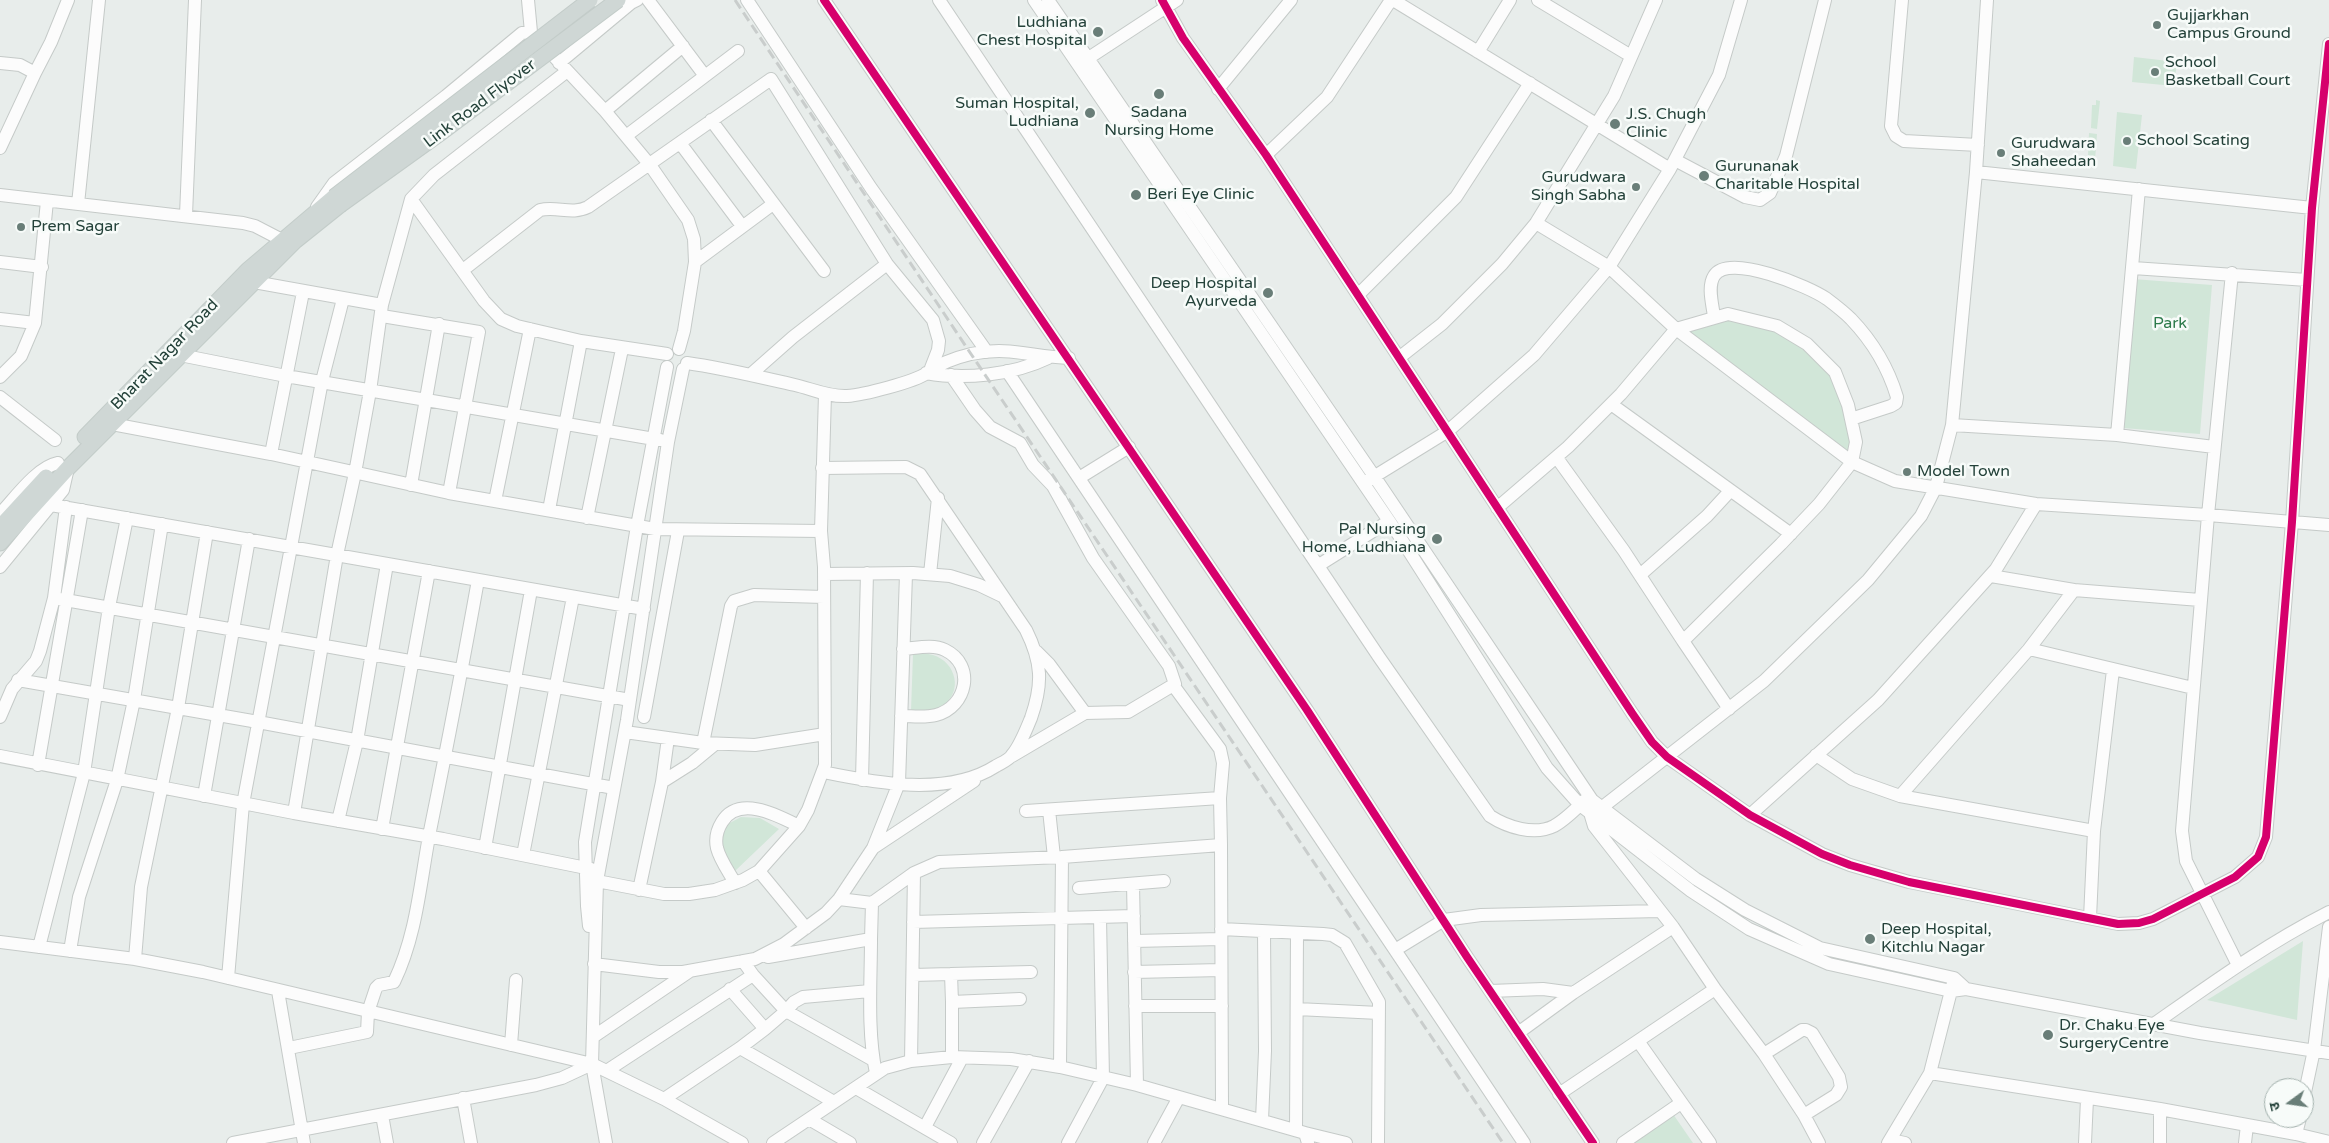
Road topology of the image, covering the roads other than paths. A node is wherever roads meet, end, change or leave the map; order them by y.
1 (68, 0) edge
2 (99, 0) edge
3 (195, 0) edge
4 (528, 0) edge
5 (590, 0) edge
6 (618, 0) edge
7 (637, 0) edge
8 (648, 0) edge
9 (747, 0) edge
10 (824, 0) edge
11 (939, 0) edge
12 (1034, 0) edge
13 (1048, 0) edge
14 (1291, 0) edge
15 (1392, 0) edge
16 (1510, 0) edge
17 (1538, 0) edge
18 (1656, 0) edge
19 (1741, 0) edge
20 (1824, 0) edge
21 (1902, 0) edge
22 (1987, 0) edge
23 (1169, 3) edge
24 (531, 32) junction
25 (2329, 44) edge
26 (683, 46) junction
27 (738, 50) dead end
28 (1478, 52) junction
29 (1632, 56) junction
30 (1083, 62) junction
31 (0, 63) edge
32 (563, 68) junction
33 (36, 73) junction
34 (705, 76) junction
35 (1530, 84) junction
36 (1218, 89) junction
37 (604, 111) junction
38 (711, 120) junction
39 (1597, 124) junction
40 (626, 136) junction
41 (680, 143) junction
42 (1978, 146) junction
43 (0, 148) edge
44 (1266, 155) junction
45 (650, 165) junction
46 (1673, 165) junction
47 (1976, 172) junction
48 (2139, 189) junction
49 (0, 195) edge
50 (411, 199) junction
51 (47, 201) junction
52 (337, 201) junction
53 (78, 204) junction
54 (774, 204) junction
55 (2312, 208) junction
56 (312, 213) junction
57 (186, 215) junction
58 (1536, 223) junction
59 (742, 226) junction
60 (282, 240) junction
61 (0, 262) edge
62 (695, 262) junction
63 (887, 264) junction
64 (42, 267) junction
65 (1609, 267) junction
66 (2134, 268) junction
67 (463, 270) junction
68 (824, 271) dead end
69 (2232, 273) junction
70 (2307, 280) junction
71 (254, 282) junction
72 (303, 292) junction
73 (1359, 294) junction
74 (343, 299) junction
75 (382, 310) junction
76 (495, 314) junction
77 (1714, 318) junction
78 (0, 319) edge
79 (35, 323) junction
80 (439, 324) junction
81 (1676, 328) junction
82 (530, 329) junction
83 (479, 332) junction
84 (581, 341) junction
85 (622, 348) junction
86 (679, 349) junction
87 (987, 352) junction
88 (667, 354) junction
89 (180, 355) junction
90 (1400, 357) junction
91 (1048, 358) junction
92 (1069, 358) junction
93 (685, 366) junction
94 (667, 367) junction
95 (928, 370) junction
96 (1007, 371) junction
97 (750, 375) junction
98 (951, 375) junction
99 (286, 376) junction
100 (0, 377) edge
101 (322, 381) junction
102 (370, 391) junction
103 (825, 394) junction
104 (0, 396) edge
105 (426, 400) junction
106 (1610, 404) junction
107 (465, 407) junction
108 (513, 415) junction
109 (1851, 419) junction
110 (112, 424) junction
111 (565, 424) junction
112 (1952, 425) junction
113 (604, 431) junction
114 (1448, 431) junction
115 (2117, 435) junction
116 (653, 439) junction
117 (55, 440) dead end
118 (668, 442) junction
119 (1129, 447) junction
120 (2214, 447) junction
121 (271, 454) junction
122 (1557, 458) junction
123 (1852, 462) junction
124 (307, 463) junction
125 (822, 468) junction
126 (59, 470) junction
127 (355, 473) junction
128 (1079, 478) junction
129 (1369, 480) junction
130 (411, 485) junction
131 (1936, 487) junction
132 (1730, 491) junction
133 (449, 493) junction
134 (938, 498) junction
135 (495, 500) junction
136 (2036, 504) junction
137 (51, 505) junction
138 (66, 507) junction
139 (1497, 508) junction
140 (82, 510) junction
141 (549, 510) junction
142 (0, 514) edge
143 (2208, 515) junction
144 (127, 518) junction
145 (587, 518) junction
146 (1389, 522) junction
147 (2292, 522) junction
148 (162, 524) junction
149 (2329, 525) edge
150 (0, 526) edge
151 (637, 526) junction
152 (655, 529) junction
153 (678, 531) junction
154 (821, 531) junction
155 (207, 532) junction
156 (1791, 534) junction
157 (249, 540) junction
158 (0, 543) edge
159 (291, 548) junction
160 (337, 555) junction
161 (387, 564) junction
162 (1319, 565) junction
163 (0, 567) edge
164 (429, 571) junction
165 (867, 573) junction
166 (824, 574) junction
167 (906, 574) junction
168 (930, 574) junction
169 (1640, 575) junction
170 (1991, 576) junction
171 (478, 580) junction
172 (530, 590) junction
173 (2074, 590) junction
174 (1002, 596) junction
175 (573, 597) junction
176 (824, 597) junction
177 (54, 598) junction
178 (67, 600) junction
179 (2200, 600) junction
180 (624, 606) junction
181 (109, 608) junction
182 (644, 609) junction
183 (147, 614) junction
184 (191, 622) junction
185 (232, 629) junction
186 (274, 637) junction
187 (1683, 641) junction
188 (322, 645) junction
189 (903, 649) junction
190 (2029, 649) junction
191 (1036, 651) junction
192 (372, 654) junction
193 (412, 661) junction
194 (462, 670) junction
195 (2113, 670) junction
196 (18, 680) junction
197 (515, 680) junction
198 (1173, 685) junction
199 (52, 686) junction
200 (556, 687) junction
201 (2193, 688) junction
202 (95, 693) junction
203 (610, 696) junction
204 (134, 700) junction
205 (630, 700) junction
206 (178, 708) junction
207 (1729, 709) junction
208 (1085, 713) junction
209 (218, 715) junction
210 (901, 716) junction
211 (0, 717) edge
212 (644, 718) dead end
213 (258, 722) junction
214 (307, 732) junction
215 (625, 732) junction
216 (825, 734) junction
217 (668, 738) junction
218 (356, 741) junction
219 (709, 744) junction
220 (397, 748) junction
221 (1816, 755) junction
222 (0, 756) edge
223 (1012, 756) junction
224 (445, 757) junction
225 (1667, 757) junction
226 (38, 764) junction
227 (499, 767) junction
228 (988, 771) junction
229 (822, 772) junction
230 (84, 773) junction
231 (539, 774) junction
232 (117, 780) junction
233 (862, 780) junction
234 (662, 782) junction
235 (899, 783) junction
236 (595, 784) junction
237 (161, 786) junction
238 (614, 788) junction
239 (204, 796) junction
240 (1900, 796) junction
241 (1220, 798) junction
242 (1584, 801) junction
243 (243, 804) junction
244 (1049, 810) junction
245 (1596, 811) junction
246 (1026, 812) dead end
247 (294, 813) junction
248 (1750, 815) junction
249 (338, 821) junction
250 (799, 826) junction
251 (382, 829) junction
252 (2094, 831) junction
253 (429, 837) junction
254 (1221, 845) junction
255 (485, 848) junction
256 (873, 848) junction
257 (523, 856) junction
258 (1058, 857) junction
259 (585, 868) junction
260 (758, 871) junction
261 (914, 873) junction
262 (598, 876) junction
263 (1164, 881) dead end
264 (735, 883) junction
265 (1133, 884) junction
266 (1079, 888) dead end
267 (639, 890) junction
268 (2202, 895) junction
269 (839, 899) junction
270 (872, 903) junction
271 (1660, 911) junction
272 (2329, 912) edge
273 (1134, 916) junction
274 (1100, 917) junction
275 (2090, 918) junction
276 (1062, 919) junction
277 (1444, 920) junction
278 (912, 922) junction
279 (1672, 927) junction
280 (2329, 927) edge
281 (806, 928) junction
282 (1264, 932) junction
283 (1297, 933) junction
284 (1221, 934) junction
285 (871, 939) junction
286 (1134, 941) junction
287 (0, 942) edge
288 (595, 945) junction
289 (39, 947) junction
290 (1395, 950) junction
291 (70, 951) junction
292 (135, 959) junction
293 (749, 960) junction
294 (594, 964) junction
295 (2238, 965) junction
296 (691, 970) junction
297 (1221, 970) junction
298 (1031, 972) dead end
299 (1134, 972) junction
300 (951, 974) junction
301 (753, 975) junction
302 (913, 976) junction
303 (228, 978) junction
304 (1954, 978) junction
305 (516, 980) dead end
306 (730, 989) junction
307 (1715, 989) junction
308 (1966, 989) junction
309 (870, 990) junction
310 (278, 991) junction
311 (1490, 991) junction
312 (1951, 991) junction
313 (1573, 993) junction
314 (1020, 999) dead end
315 (952, 1002) junction
316 (1135, 1006) junction
317 (1222, 1006) junction
318 (1297, 1009) junction
319 (786, 1011) junction
320 (368, 1012) junction
321 (1379, 1013) junction
322 (2154, 1024) junction
323 (766, 1029) junction
324 (1518, 1033) junction
325 (592, 1037) junction
326 (1638, 1041) junction
327 (511, 1045) junction
328 (289, 1048) junction
329 (740, 1048) junction
330 (2314, 1050) junction
331 (2329, 1053) edge
332 (1764, 1054) junction
333 (957, 1057) junction
334 (911, 1061) junction
335 (1029, 1061) junction
336 (592, 1064) junction
337 (874, 1067) junction
338 (1060, 1067) junction
339 (608, 1070) junction
340 (1930, 1073) junction
341 (1103, 1078) junction
342 (2308, 1078) edge
343 (1136, 1085) junction
344 (856, 1088) junction
345 (1559, 1094) junction
346 (1179, 1096) junction
347 (463, 1098) junction
348 (2087, 1098) junction
349 (664, 1099) junction
350 (834, 1102) junction
351 (1681, 1103) junction
352 (1222, 1108) junction
353 (2160, 1110) junction
354 (1804, 1114) junction
355 (382, 1115) junction
356 (809, 1120) junction
357 (1262, 1120) junction
358 (2247, 1125) junction
359 (925, 1127) junction
360 (2298, 1128) edge
361 (302, 1129) junction
362 (2296, 1134) junction
363 (1303, 1135) edge
364 (1889, 1141) edge
365 (2329, 1142) edge
366 (233, 1143) edge
367 (304, 1143) edge
368 (387, 1143) edge
369 (471, 1143) edge
370 (606, 1143) edge
371 (742, 1143) edge
372 (773, 1143) edge
373 (850, 1143) edge
374 (951, 1143) edge
375 (983, 1143) edge
376 (1068, 1143) edge
377 (1154, 1143) edge
378 (1346, 1143) edge
379 (1378, 1143) edge
380 (1524, 1143) edge
381 (1593, 1143) edge
382 (1623, 1143) edge
383 (1710, 1143) edge
384 (1819, 1143) edge
385 (1905, 1143) edge
386 (2085, 1143) edge
387 (2160, 1143) edge
388 (2245, 1143) edge

1 - 33 street
2 - 53 street
3 - 57 street
4 - 24 street
5 - 52 main road, Link Road Flyover, bridge
6 - 52 main road, Link Road Flyover, bridge
7 - 32 street
8 - 26 street
9 - 87 street
10 - 92 street
11 - 162 street
12 - 30 street
13 - 30 street
14 - 36 street
15 - 28 street
15 - 44 street
16 - 28 street
17 - 29 street
18 - 29 street
19 - 46 street
20 - 46 street
21 - 42 street
22 - 42 street
23 - 30 street
23 - 36 street
24 - 32 street
24 - 56 street
25 - 55 street
26 - 34 street
26 - 37 street
27 - 34 street
28 - 35 street
29 - 39 street
30 - 129 street
31 - 33 street
32 - 37 street
32 - 50 street
33 - 43 street
34 - 40 street
35 - 39 street
35 - 73 street
36 - 44 street
37 - 40 street
38 - 41 street
38 - 54 street
38 - 63 street
39 - 46 street
39 - 58 street
40 - 45 street
41 - 45 street
41 - 59 street
42 - 47 street
44 - 73 street
45 - 62 street
45 - 67 street
46 - 65 street
47 - 48 street
47 - 112 street
48 - 55 street
48 - 66 street
49 - 51 street
50 - 67 street
50 - 75 street
51 - 53 street
51 - 64 street
52 - 56 main road, Bharat Nagar Road
52 - 71 main road, Bharat Nagar Road
53 - 57 street
54 - 59 street
54 - 68 street
55 - 70 street
56 - 60 main road, Bharat Nagar Road
57 - 60 street
58 - 65 street
58 - 90 street
59 - 62 street
60 - 126 main road, Bharat Nagar Road
61 - 64 street
62 - 86 street
63 - 95 street
63 - 97 street
64 - 79 street
65 - 81 street
65 - 114 street
66 - 69 street
66 - 115 street
67 - 76 street
69 - 70 street
69 - 120 street
70 - 147 street
71 - 72 street
71 - 89 main road, Bharat Nagar Road
72 - 74 street
72 - 99 street
73 - 90 street
74 - 75 street
74 - 101 street
75 - 80 street
75 - 102 street
76 - 82 street
76 - 83 street
77 - 81 street
77 - 109 street
77 - 109 street
78 - 79 street
79 - 100 street
80 - 83 street
80 - 105 street
81 - 106 street
81 - 123 street
82 - 84 street
82 - 108 street
83 - 107 street
84 - 85 street
84 - 111 street
85 - 88 street
85 - 113 street
86 - 88 street
86 - 93 street
87 - 91 street
87 - 95 street
88 - 94 street
89 - 99 street
89 - 110 main road, Bharat Nagar Road
90 - 114 street
91 - 92 street
91 - 96 street
92 - 119 street
93 - 94 street
93 - 97 street
93 - 118 street
94 - 116 street
95 - 98 street
95 - 103 street
96 - 98 street
96 - 128 street
97 - 103 street
98 - 198 street
99 - 101 street
99 - 121 street
101 - 102 street
101 - 124 street
102 - 105 street
102 - 127 street
103 - 125 street
104 - 117 street
105 - 107 street
105 - 130 street
106 - 122 street
106 - 132 street
107 - 108 street
107 - 133 street
108 - 111 street
108 - 135 street
109 - 123 street
110 - 121 street
110 - 126 main road, Bharat Nagar Road
111 - 113 street
111 - 141 street
112 - 115 street
112 - 131 street
113 - 116 street
113 - 145 street
114 - 129 street
114 - 139 street
115 - 120 street
116 - 118 street
116 - 151 street
118 - 152 street
119 - 128 street
119 - 277 street
120 - 143 street
121 - 124 street
122 - 139 street
122 - 169 street
123 - 131 street
123 - 156 street
124 - 127 street
124 - 159 street
125 - 134 street
125 - 154 street
126 - 137 street
126 - 142 street, Bharat Nagar Road
126 - 150 main road
126 - 158 main road
127 - 130 street
127 - 160 street
128 - 290 street
129 - 146 street
129 - 242 street
130 - 133 street
131 - 136 street
131 - 207 street
132 - 156 street
132 - 169 street
133 - 135 street
134 - 168 street
134 - 174 street
135 - 141 street
136 - 143 street
136 - 170 street
137 - 138 street
137 - 163 street
138 - 140 street
138 - 177 street
139 - 225 street
140 - 144 street
140 - 178 street
141 - 145 street
143 - 147 street
143 - 179 street
144 - 148 street
144 - 181 street
145 - 151 street
146 - 162 street
146 - 242 street
147 - 149 street
147 - 268 street
148 - 155 street
148 - 183 street
151 - 152 street
151 - 180 street
152 - 153 street
152 - 182 street
153 - 154 street
153 - 212 street
154 - 166 street
155 - 157 street
155 - 184 street
156 - 187 street
157 - 159 street
157 - 185 street
159 - 160 street
159 - 186 street
160 - 161 street
160 - 188 street
161 - 164 street
161 - 192 street
162 - 242 street
164 - 171 street
164 - 193 street
165 - 166 street
165 - 167 street
165 - 233 street
166 - 176 street
167 - 168 street
167 - 189 street
168 - 174 street
169 - 187 street
170 - 173 street
170 - 221 street
171 - 172 street
171 - 194 street
172 - 175 street
172 - 197 street
173 - 179 street
173 - 190 street
174 - 191 street
175 - 180 street
175 - 200 street
176 - 216 street
176 - 219 street
177 - 178 street
177 - 196 street
178 - 181 street
178 - 199 street
179 - 201 street
180 - 182 street
180 - 203 street
181 - 183 street
181 - 202 street
182 - 205 street
183 - 184 street
183 - 204 street
184 - 185 street
184 - 206 street
185 - 186 street
185 - 209 street
186 - 188 street
186 - 213 street
187 - 207 street
188 - 192 street
188 - 214 street
189 - 210 street
189 - 210 street
190 - 195 street
190 - 240 street
191 - 208 street
191 - 223 street
192 - 193 street
192 - 218 street
193 - 194 street
193 - 220 street
194 - 197 street
194 - 224 street
195 - 201 street
195 - 252 street
196 - 199 street
196 - 211 street
197 - 200 street
197 - 227 street
198 - 208 street
198 - 241 street
199 - 202 street
199 - 226 street
200 - 203 street
200 - 231 street
201 - 268 street
202 - 204 street
202 - 230 street
203 - 205 street
203 - 236 street
204 - 206 street
204 - 232 street
205 - 215 street
206 - 209 street
206 - 237 street
207 - 225 street
208 - 223 street
209 - 213 street
209 - 239 street
210 - 235 street
213 - 214 street
213 - 243 street
214 - 218 street
214 - 247 street
215 - 217 street
215 - 238 street
216 - 219 street
216 - 229 street
217 - 219 street
217 - 234 street
218 - 220 street
218 - 249 street
219 - 234 street
220 - 224 street
220 - 251 street
221 - 240 street
221 - 248 street
222 - 226 street
223 - 228 street
224 - 227 street
224 - 253 street
225 - 245 street
225 - 248 street
226 - 230 street
227 - 231 street
227 - 255 street
228 - 235 street
228 - 256 street
229 - 233 street
229 - 250 street
230 - 232 street
230 - 289 street
231 - 236 street
231 - 257 street
232 - 237 street
232 - 291 street
233 - 235 street
234 - 267 street
235 - 256 street
236 - 238 street
236 - 259 street
237 - 239 street
237 - 292 street
238 - 262 street
239 - 243 street
240 - 252 street
241 - 244 street
241 - 254 street
242 - 245 street
243 - 247 street
243 - 303 street
244 - 246 street
244 - 258 street
245 - 271 street
245 - 304 street
245 - 312 street
247 - 249 street
248 - 275 street
249 - 251 street
250 - 260 street
250 - 264 street
251 - 253 street
252 - 275 street
253 - 255 street
253 - 320 street
254 - 258 street
254 - 284 street
255 - 257 street
256 - 269 street
257 - 259 street
258 - 261 street
258 - 276 street
259 - 262 street
259 - 288 street
260 - 264 street
260 - 281 street
261 - 270 street
261 - 278 street
262 - 267 street
262 - 288 street
263 - 265 street
264 - 267 street
265 - 266 street
265 - 273 street
268 - 275 street
268 - 295 street
269 - 270 street
269 - 281 street
270 - 285 street
271 - 277 street
271 - 279 street
272 - 295 street
273 - 274 street
273 - 286 street
274 - 276 street
274 - 341 street
276 - 278 street
276 - 338 street
277 - 290 street
277 - 311 street
278 - 302 street
279 - 307 street
279 - 313 street
280 - 330 street
281 - 293 street
282 - 283 street
282 - 284 street
282 - 357 street
283 - 318 street
283 - 321 street
284 - 286 street
284 - 297 street
285 - 293 street
285 - 309 street
286 - 299 street
287 - 289 street
288 - 294 street
289 - 291 street
290 - 380 street
291 - 292 street
292 - 303 street
293 - 296 street
293 - 301 street
294 - 296 street
294 - 325 street
295 - 322 street
296 - 325 street
297 - 299 street
297 - 317 street
298 - 300 street
299 - 316 street
300 - 302 street
300 - 315 street
301 - 306 street
301 - 319 street
302 - 334 street
303 - 310 street
304 - 308 street
304 - 312 street
305 - 327 street
306 - 323 street
306 - 339 street
307 - 326 street
307 - 332 street
308 - 312 street
308 - 322 street
309 - 319 street
309 - 337 street
310 - 320 street
310 - 328 street
311 - 313 street
311 - 324 street
312 - 340 street
313 - 324 street
314 - 315 street
315 - 333 street
316 - 317 street
316 - 343 street
317 - 352 street
318 - 321 street
318 - 363 street
319 - 323 street
319 - 337 street
320 - 327 street
320 - 328 street
321 - 379 street
322 - 330 street
323 - 329 street
324 - 345 street
325 - 336 street
326 - 345 street
326 - 351 street
327 - 336 street
328 - 361 street
329 - 349 street
329 - 350 street
330 - 331 street
330 - 342 street
332 - 354 street
332 - 354 street
333 - 334 street
333 - 335 street
333 - 359 street
334 - 337 street
335 - 338 street
335 - 375 street
336 - 339 street
336 - 347 street
336 - 370 street
337 - 344 street
338 - 341 street
339 - 349 street
340 - 348 street
340 - 364 street
341 - 343 street
341 - 376 street
343 - 346 street
344 - 350 street
344 - 359 street
345 - 381 street
346 - 352 street
346 - 377 street
347 - 355 street
347 - 369 street
348 - 353 street
348 - 386 street
349 - 371 street
350 - 356 street
351 - 382 street
351 - 383 street
352 - 357 street
353 - 358 street
353 - 387 street
354 - 384 street
355 - 361 street
355 - 368 street
356 - 372 street
356 - 373 street
357 - 363 street
358 - 362 street
358 - 388 street
359 - 374 street
360 - 362 street
361 - 366 street
361 - 367 street
362 - 365 street
363 - 378 street
364 - 385 street

